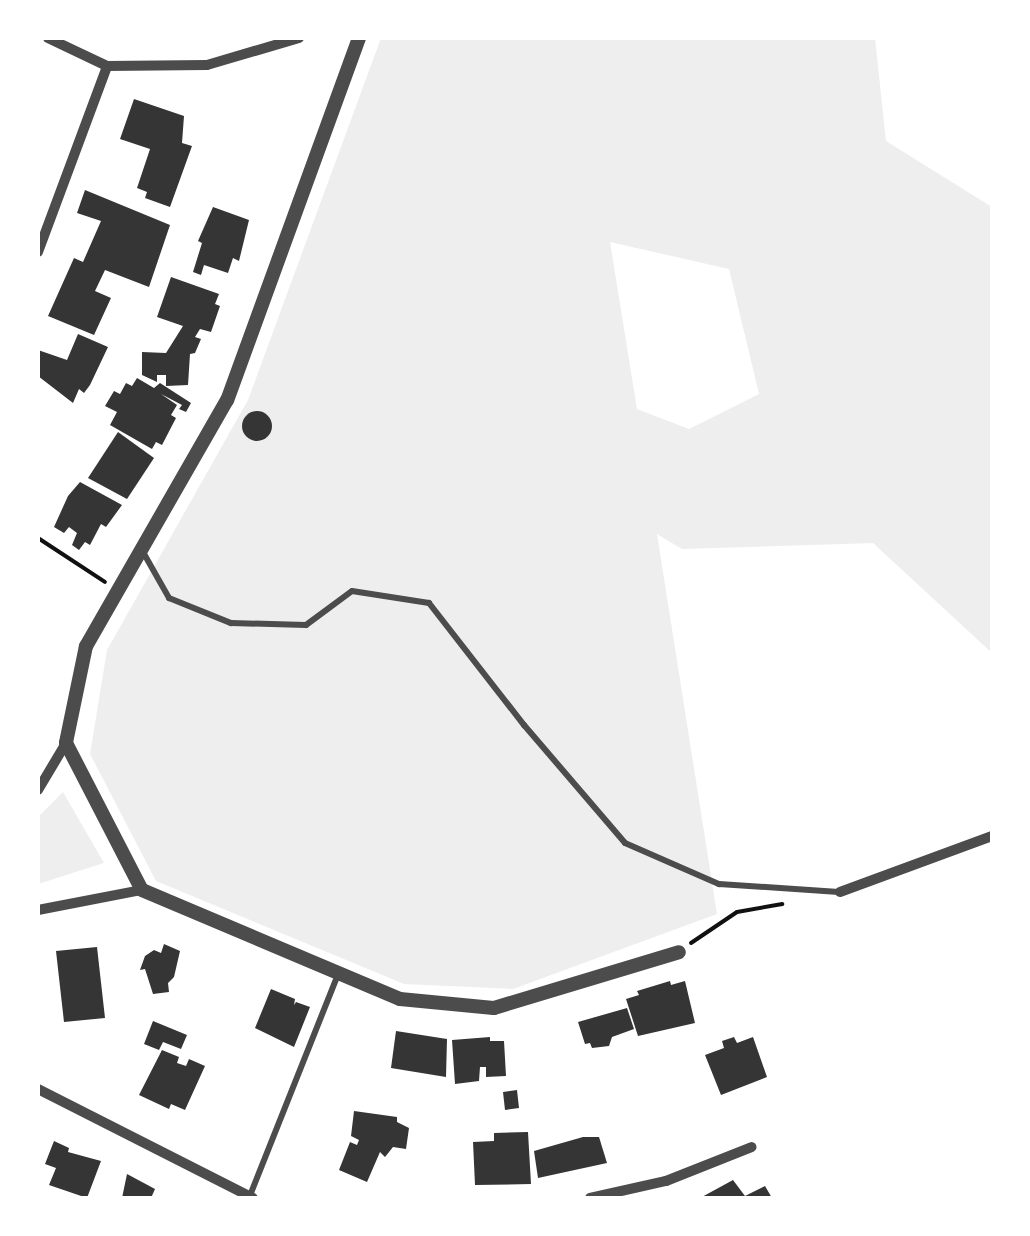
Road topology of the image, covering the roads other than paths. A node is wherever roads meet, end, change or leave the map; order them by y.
1 (48, 38) edge
2 (299, 38) edge
3 (359, 38) edge
4 (107, 66) junction
5 (38, 252) edge
6 (142, 549) junction
7 (66, 743) junction
8 (38, 790) edge
9 (992, 836) edge
10 (142, 890) junction
11 (840, 892) joint
12 (38, 910) edge
13 (678, 952) road end
14 (338, 973) junction
15 (38, 1089) edge
16 (752, 1147) dead end
17 (251, 1198) edge
18 (590, 1198) edge

1 - 4 street
2 - 4 street
3 - 6 street
4 - 5 street
6 - 7 street
6 - 11 lane
7 - 8 street
7 - 10 street
9 - 11 street
10 - 12 street
10 - 14 street
13 - 14 street
14 - 17 lane
15 - 17 street
16 - 18 street

